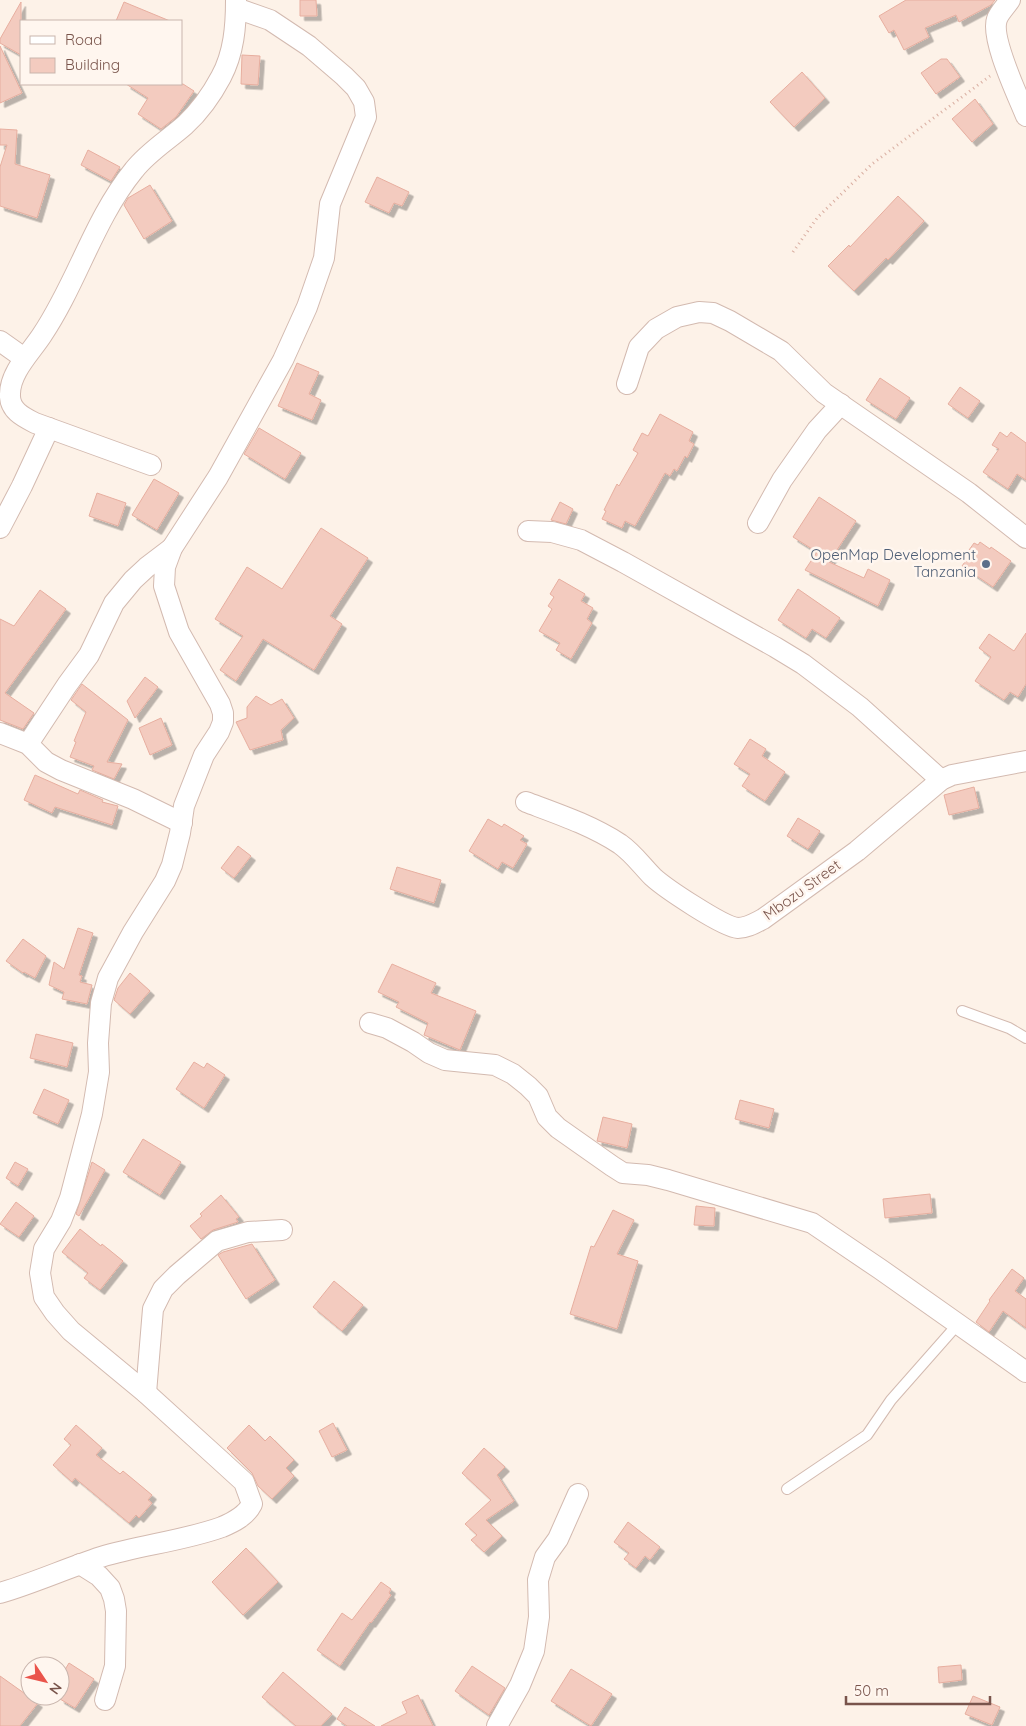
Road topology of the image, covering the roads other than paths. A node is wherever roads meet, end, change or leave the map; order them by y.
1 (1010, 0) edge
2 (236, 4) edge
3 (1026, 116) edge
4 (0, 341) edge
5 (24, 358) junction
6 (627, 384) dead end
7 (841, 404) junction
8 (49, 428) junction
9 (151, 465) dead end
10 (758, 523) dead end
11 (0, 528) edge
12 (528, 531) dead end
13 (1026, 538) edge
14 (172, 548) junction
15 (0, 733) edge
16 (28, 744) junction
17 (1026, 761) edge
18 (941, 780) junction
19 (526, 802) dead end
20 (182, 823) junction
21 (962, 1011) dead end
22 (370, 1023) dead end
23 (1026, 1038) edge
24 (282, 1230) dead end
25 (958, 1324) junction
26 (1026, 1372) edge
27 (146, 1393) junction
28 (787, 1489) dead end
29 (578, 1494) dead end
30 (80, 1564) junction
31 (0, 1593) edge
32 (105, 1700) dead end
33 (497, 1726) edge

1 - 3 street
2 - 5 street
2 - 14 street
4 - 5 street
5 - 8 street
6 - 7 street
7 - 10 street
7 - 13 street
8 - 9 street
8 - 11 street
12 - 18 street
14 - 16 street
14 - 20 street
15 - 16 street
16 - 20 street
17 - 18 street, Mbozu Street
18 - 19 street, Mbozu Street
20 - 27 street
21 - 23 lane
22 - 25 street
24 - 27 street
25 - 26 street
25 - 28 lane
27 - 30 street
29 - 33 street
30 - 31 street
30 - 32 street

